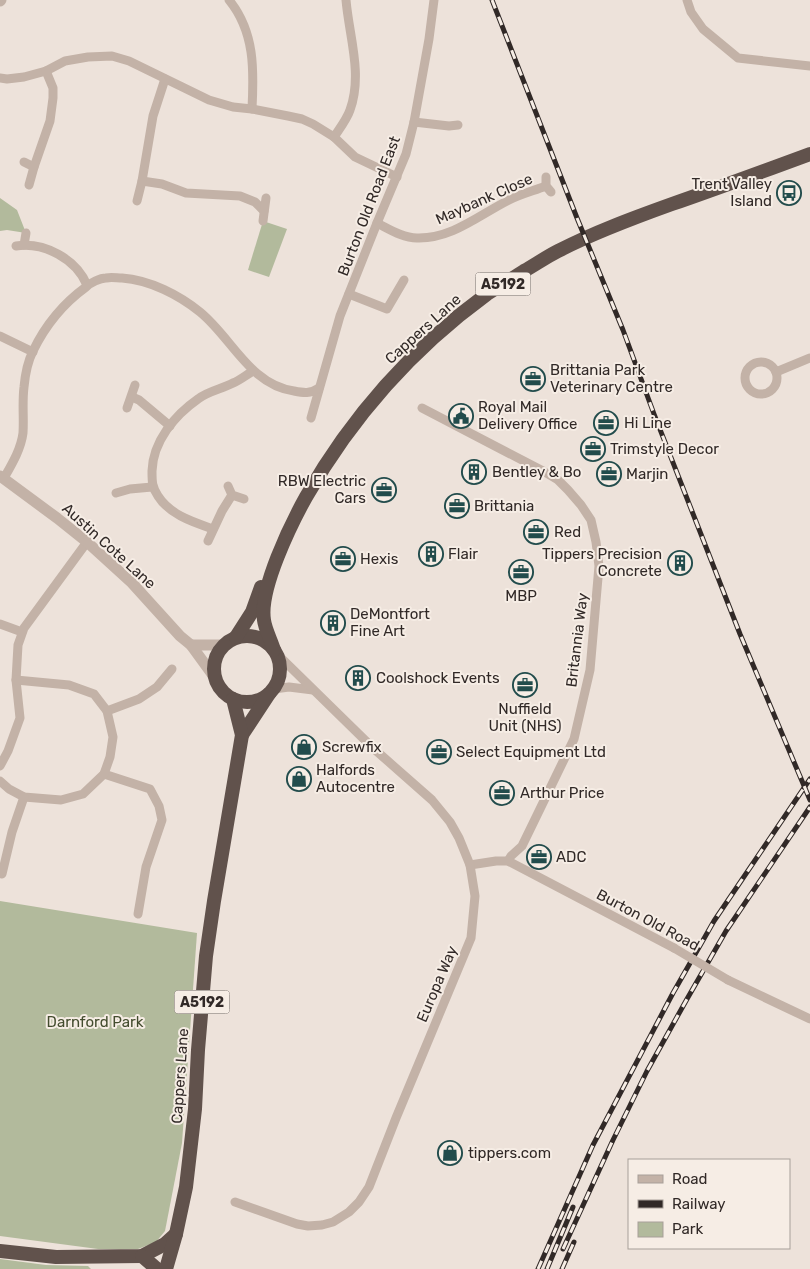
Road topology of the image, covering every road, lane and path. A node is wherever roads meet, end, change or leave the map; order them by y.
1 (228, 0) edge
2 (346, 0) edge
3 (434, 0) edge
4 (687, 0) edge
5 (810, 66) edge
6 (46, 71) junction
7 (0, 78) edge
8 (165, 79) junction
9 (252, 109) junction
10 (450, 116) dead end
11 (414, 122) junction
12 (334, 137) junction
13 (810, 154) edge
14 (24, 162) dead end
15 (34, 167) junction
16 (546, 176) dead end
17 (397, 177) junction
18 (142, 181) junction
19 (29, 185) dead end
20 (266, 198) dead end
21 (137, 201) dead end
22 (264, 211) junction
23 (263, 221) dead end
24 (376, 224) junction
25 (26, 233) dead end
26 (404, 280) dead end
27 (87, 285) junction
28 (349, 294) junction
29 (0, 336) edge
30 (32, 352) junction
31 (810, 358) edge
32 (253, 371) junction
33 (776, 372) dead end
34 (135, 384) dead end
35 (319, 388) junction
36 (132, 397) junction
37 (127, 408) dead end
38 (422, 408) dead end
39 (311, 418) dead end
40 (170, 426) junction
41 (2, 477) edge
42 (152, 486) junction
43 (228, 486) dead end
44 (116, 493) dead end
45 (232, 495) junction
46 (244, 499) dead end
47 (213, 529) junction
48 (287, 535) junction
49 (208, 541) dead end
50 (87, 542) junction
51 (0, 624) edge
52 (22, 632) junction
53 (236, 637) junction
54 (191, 645) junction
55 (223, 645) junction
56 (275, 651) junction
57 (172, 669) dead end
58 (215, 678) junction
59 (16, 680) junction
60 (272, 690) junction
61 (314, 690) junction
62 (233, 699) junction
63 (107, 711) junction
64 (242, 736) junction
65 (0, 766) edge
66 (104, 774) junction
67 (0, 781) edge
68 (24, 797) junction
69 (508, 861) junction
70 (470, 865) junction
71 (2, 874) dead end
72 (138, 914) dead end
73 (810, 1019) edge
74 (235, 1202) dead end
75 (176, 1234) junction
76 (0, 1251) edge
77 (142, 1256) junction
78 (157, 1269) edge
79 (166, 1269) edge

1 - 9 street
2 - 12 street
3 - 11 street, Burton Old Road East
4 - 5 street
6 - 7 street
6 - 8 street
6 - 15 street
8 - 9 street
8 - 18 street
9 - 12 street
10 - 11 street
11 - 17 street, Burton Old Road East
12 - 17 street
13 - 48 highway, Cappers Lane / A5192
14 - 15 street
15 - 19 street
16 - 24 street, Maybank Close
17 - 24 street, Burton Old Road East
18 - 21 street
18 - 22 street
20 - 22 street
22 - 23 street
24 - 28 street, Burton Old Road East
25 - 27 street
26 - 28 street
27 - 30 street
27 - 32 street
28 - 35 street, Burton Old Road East
29 - 30 street
30 - 41 street
31 - 33 street
32 - 35 street
32 - 40 street
34 - 36 street
35 - 39 street, Burton Old Road East
36 - 37 street
36 - 40 street
38 - 69 street, Britannia Way
40 - 42 street
41 - 50 street, Austin Cote Lane
42 - 44 street
42 - 47 street
43 - 45 street
45 - 46 street
45 - 47 street
47 - 49 street
48 - 53 highway, Cappers Lane / A5192
48 - 56 highway, Cappers Lane / A5192
50 - 52 street
50 - 54 street, Austin Cote Lane
51 - 52 street
52 - 59 street
53 - 55 highway
53 - 56 highway
54 - 55 street
54 - 58 street, Austin Cote Lane
55 - 58 highway
56 - 60 highway
56 - 61 street, Europa Way
57 - 63 street
58 - 62 highway
59 - 63 street
59 - 65 street
60 - 61 street
60 - 62 highway
60 - 64 highway, Cappers Lane / A5192
61 - 70 street, Europa Way
62 - 64 highway, Cappers Lane / A5192
63 - 66 street
64 - 75 highway, Cappers Lane / A5192
66 - 68 street
66 - 72 street
67 - 68 street
68 - 71 street
69 - 70 street
69 - 73 street, Burton Old Road, bridge
70 - 74 street, Europa Way
75 - 77 highway
75 - 79 highway, Cappers Lane / A5192
76 - 77 highway
77 - 78 highway

